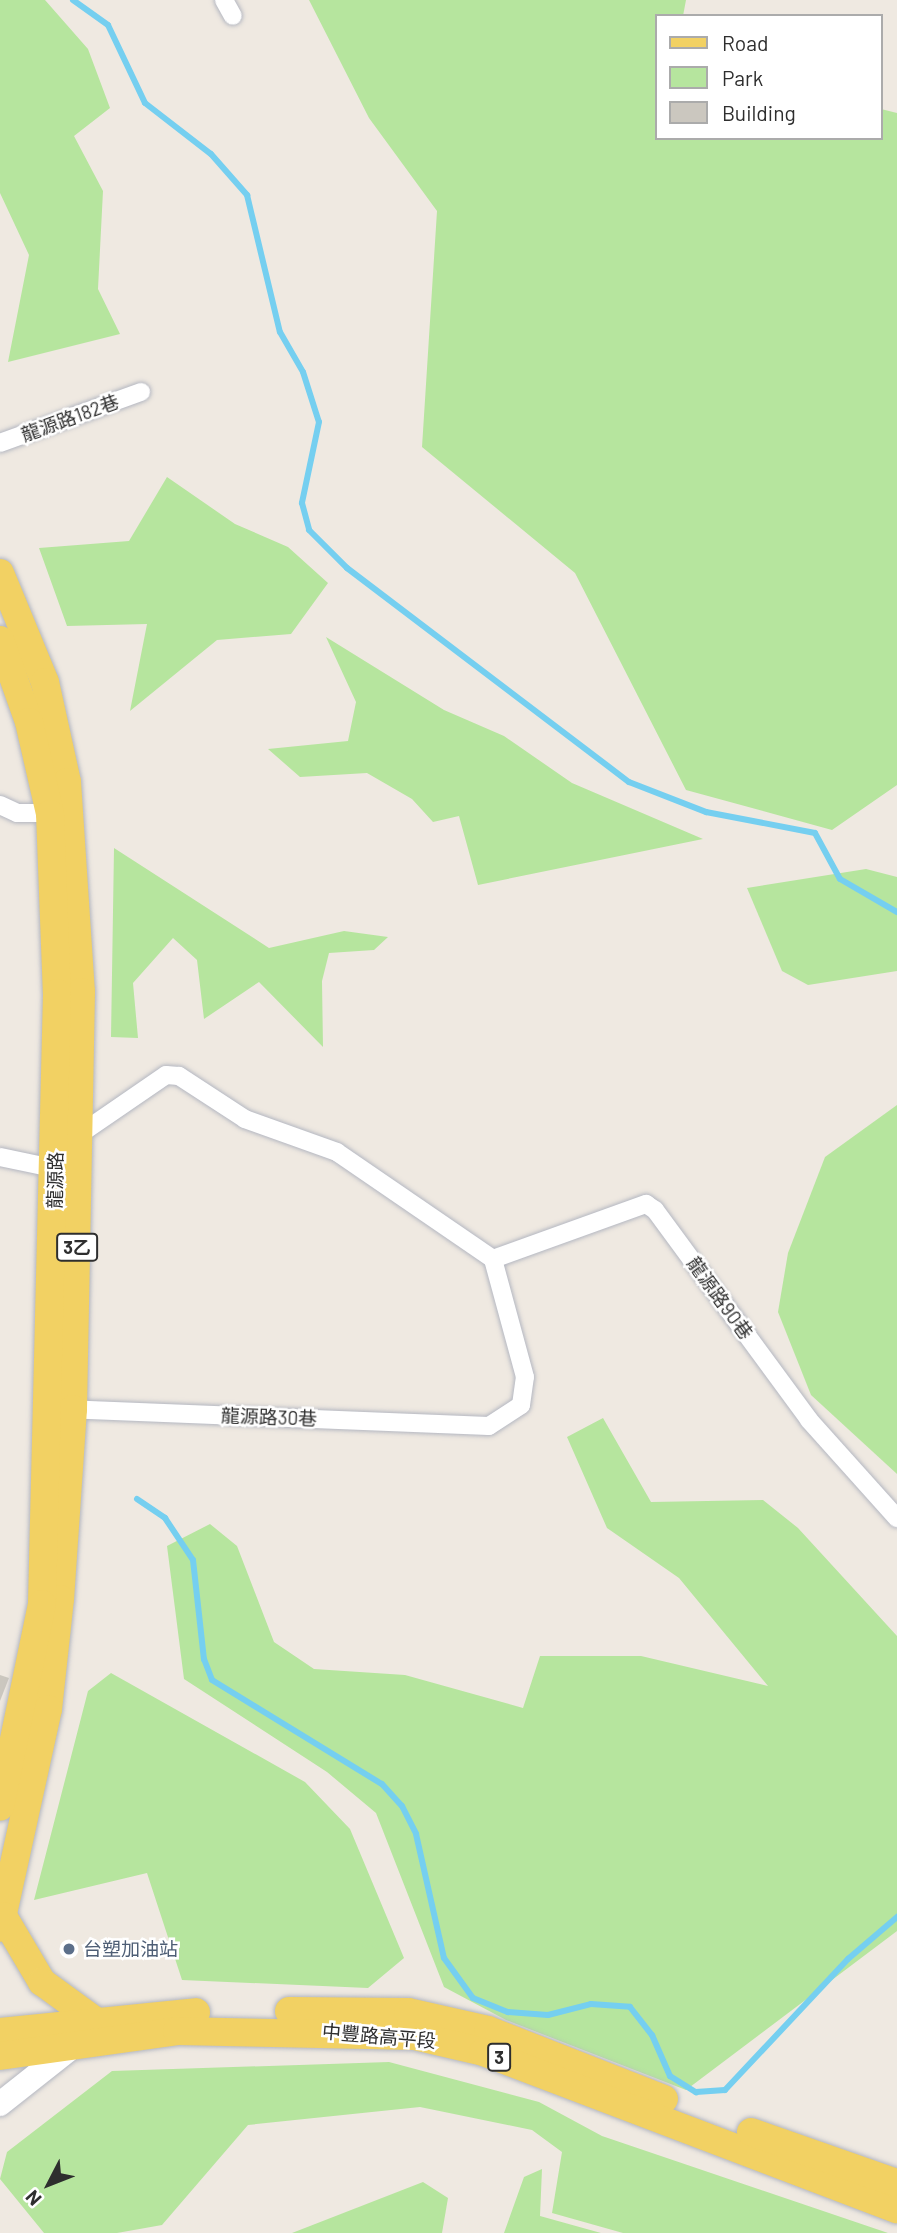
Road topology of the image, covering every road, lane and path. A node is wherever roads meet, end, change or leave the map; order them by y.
1 (141, 392) dead end
2 (0, 443) edge
3 (0, 573) edge
4 (0, 640) edge
5 (0, 805) edge
6 (61, 813) junction
7 (80, 1134) junction
8 (0, 1157) edge
9 (67, 1170) junction
10 (493, 1259) junction
11 (61, 1409) junction
12 (897, 1518) edge
13 (0, 1807) edge
14 (1, 1922) edge
15 (93, 2018) junction
16 (0, 2032) edge
17 (77, 2044) junction
18 (0, 2056) edge
19 (0, 2105) edge
20 (789, 2156) junction
21 (897, 2183) edge
22 (897, 2209) edge

1 - 2 street, 龍源路182巷
3 - 6 main road, 3乙
4 - 6 main road, 龍源路 / 3乙
5 - 6 street
6 - 7 main road, 3乙
6 - 9 main road, 龍源路 / 3乙
7 - 9 main road, 3乙
7 - 10 street
8 - 9 street
9 - 11 main road, 3乙
10 - 11 street, 龍源路30巷
10 - 12 street, 龍源路90巷
11 - 13 main road, 3乙
11 - 14 main road, 3乙
14 - 15 main road
15 - 16 main road, 中豐路高平段 / 3
15 - 20 main road, 中豐路高平段 / 3
17 - 18 main road, 中豐路高平段 / 3
17 - 19 street
17 - 20 main road, 中豐路高平段 / 3
20 - 21 main road, 中豐路高平段 / 3
20 - 22 main road, 中豐路高平段 / 3

